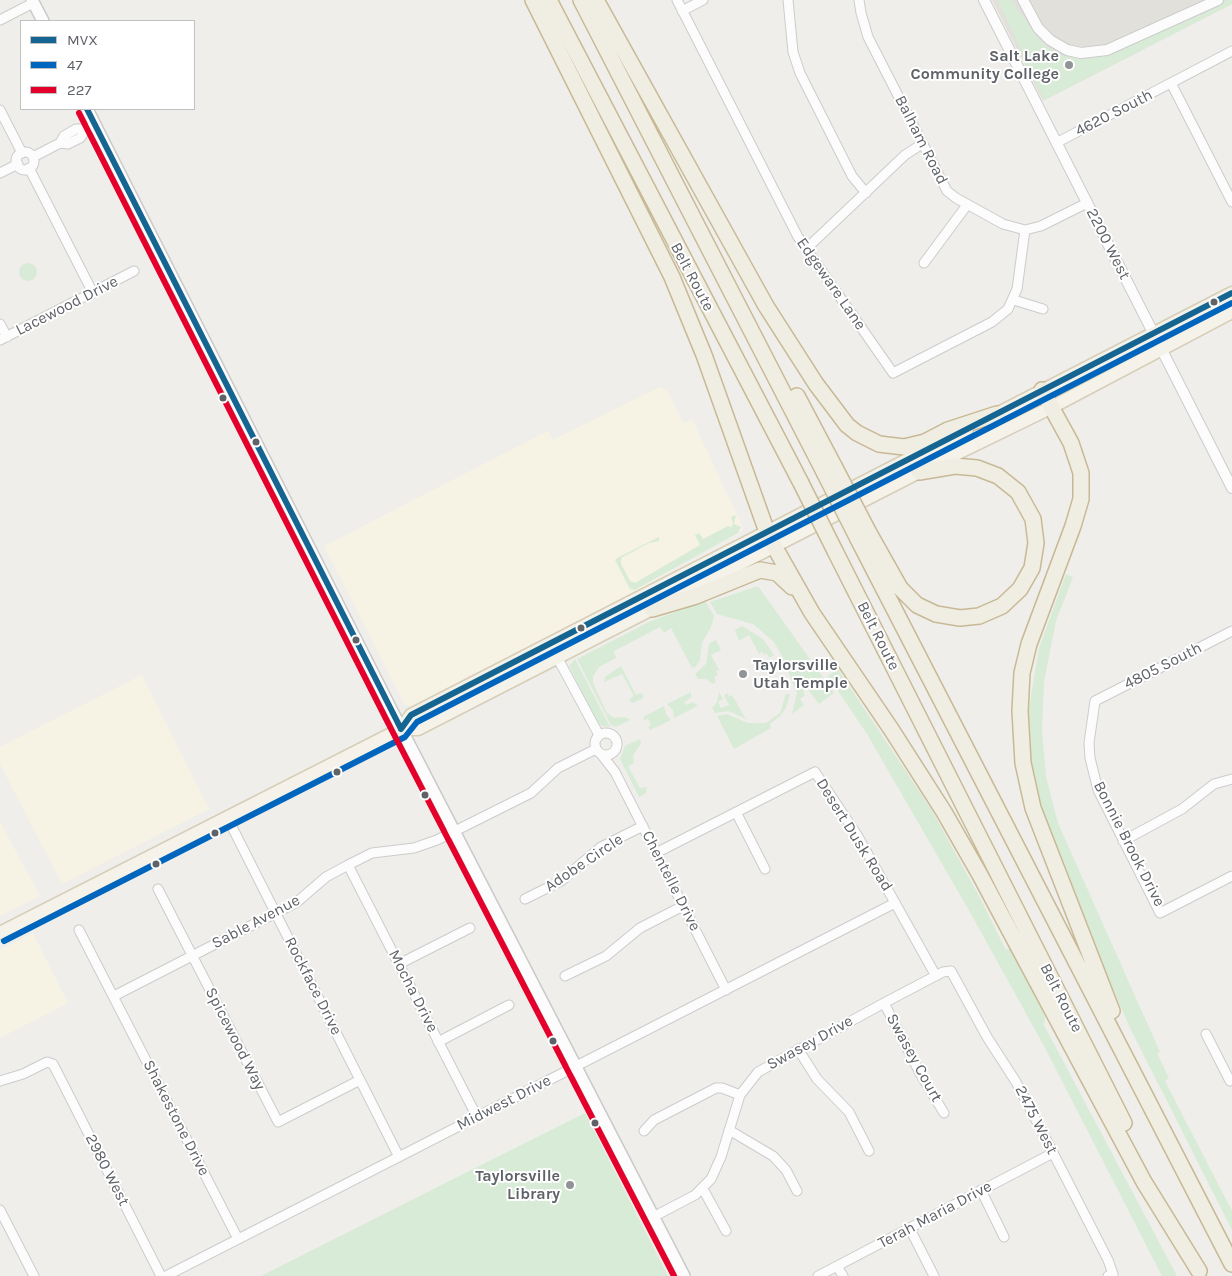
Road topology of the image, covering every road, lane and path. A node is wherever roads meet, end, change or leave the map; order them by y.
1 (534, 0) edge
2 (549, 0) edge
3 (581, 0) edge
4 (596, 0) edge
5 (677, 0) edge
6 (702, 0) edge
7 (788, 0) edge
8 (860, 0) edge
9 (984, 0) edge
10 (1023, 0) edge
11 (1218, 0) edge
12 (33, 1) edge
13 (682, 11) junction
14 (0, 20) edge
15 (42, 20) edge
16 (1232, 51) edge
17 (1171, 83) junction
18 (0, 110) edge
19 (87, 110) edge
20 (91, 127) junction
21 (1056, 143) junction
22 (922, 144) junction
23 (22, 153) junction
24 (33, 157) junction
25 (18, 164) junction
26 (30, 168) junction
27 (0, 173) edge
28 (866, 193) junction
29 (1232, 202) edge
30 (1087, 203) junction
31 (967, 205) junction
32 (1025, 230) junction
33 (806, 249) junction
34 (924, 263) dead end
35 (134, 271) dead end
36 (93, 293) junction
37 (1232, 294) edge
38 (1014, 300) junction
39 (1043, 308) dead end
40 (1232, 312) edge
41 (0, 324) edge
42 (1154, 333) junction
43 (3, 338) edge
44 (1163, 350) junction
45 (1042, 390) junction
46 (1052, 407) junction
47 (997, 414) junction
48 (919, 472) junction
49 (1232, 488) edge
50 (767, 532) junction
51 (864, 536) junction
52 (774, 546) junction
53 (652, 609) junction
54 (812, 613) junction
55 (1232, 631) edge
56 (557, 658) junction
57 (1095, 701) joint
58 (401, 729) junction
59 (599, 735) junction
60 (616, 750) junction
61 (599, 751) junction
62 (615, 772) junction
63 (1232, 779) edge
64 (736, 812) junction
65 (227, 816) junction
66 (643, 826) junction
67 (454, 831) junction
68 (1124, 841) junction
69 (656, 853) junction
70 (348, 865) junction
71 (765, 869) dead end
72 (1232, 876) edge
73 (158, 889) dead end
74 (525, 899) dead end
75 (895, 902) junction
76 (684, 906) junction
77 (277, 913) junction
78 (470, 928) dead end
79 (79, 930) dead end
80 (0, 933) edge
81 (192, 956) junction
82 (399, 964) junction
83 (951, 971) joint
84 (565, 976) dead end
85 (936, 976) junction
86 (726, 990) junction
87 (114, 996) junction
88 (884, 1003) junction
89 (509, 1005) dead end
90 (1206, 1034) dead end
91 (438, 1042) junction
92 (798, 1049) junction
93 (576, 1067) junction
94 (360, 1080) junction
95 (1232, 1080) edge
96 (0, 1081) edge
97 (1144, 1092) junction
98 (740, 1095) junction
99 (944, 1113) dead end
100 (477, 1117) junction
101 (729, 1130) junction
102 (644, 1131) dead end
103 (869, 1151) dead end
104 (1053, 1154) junction
105 (399, 1157) junction
106 (703, 1189) junction
107 (980, 1190) junction
108 (797, 1191) dead end
109 (0, 1210) edge
110 (653, 1217) junction
111 (3, 1221) edge
112 (910, 1229) junction
113 (726, 1231) dead end
114 (1004, 1236) dead end
115 (238, 1239) junction
116 (1232, 1264) edge
117 (838, 1266) junction
118 (1200, 1273) edge
119 (1110, 1275) edge
120 (34, 1276) edge
121 (161, 1276) edge
122 (166, 1276) edge
123 (684, 1276) edge
124 (818, 1276) edge
125 (843, 1276) edge
126 (934, 1276) edge

1 - 50 highway
2 - 118 highway, Belt Route, bridge
3 - 51 highway, Belt Route, bridge
4 - 47 highway
5 - 13 street, Edgeware Lane
6 - 13 street
7 - 28 street
8 - 22 street, Balham Road
9 - 21 street, 2200 West
10 - 11 street
12 - 14 street
12 - 15 main road
13 - 33 street, Edgeware Lane
16 - 17 street, 4620 South
17 - 21 street, 4620 South
17 - 29 street
18 - 23 street
19 - 20 main road
20 - 24 street
20 - 58 main road
21 - 30 street, 2200 West
22 - 28 street
22 - 31 street, Balham Road
23 - 24 street
23 - 25 street
24 - 26 street
25 - 26 street
25 - 27 street
26 - 36 street
28 - 33 street
30 - 32 street
30 - 42 street, 2200 West
31 - 32 street, Balham Road
31 - 34 street
32 - 38 street
33 - 38 street, Edgeware Lane
35 - 36 street, Lacewood Drive
36 - 43 street, Lacewood Drive
37 - 42 main road
38 - 39 street
40 - 44 main road
41 - 43 street
42 - 44 street, 2200 West
42 - 45 main road
44 - 46 main road
44 - 49 street, 2200 West
45 - 46 highway
45 - 47 main road
46 - 48 main road
46 - 97 highway
47 - 50 main road
48 - 51 highway
48 - 52 main road
50 - 52 highway
50 - 58 main road
51 - 97 highway, Belt Route
52 - 53 main road
52 - 54 highway
53 - 54 highway
53 - 56 main road
54 - 118 highway
55 - 57 street, 4805 South
56 - 58 main road
56 - 59 street
57 - 68 street, Bonnie Brook Drive
58 - 65 main road
58 - 67 main road
59 - 60 street
59 - 61 street
60 - 61 street
60 - 62 street
61 - 62 street, Chentelle Drive
61 - 67 street, Sable Avenue
62 - 66 street, Chentelle Drive
63 - 68 street
64 - 69 street, Desert Dusk Road
64 - 71 street
64 - 75 street, Desert Dusk Road
65 - 77 street, Rockface Drive
65 - 80 main road
66 - 69 street, Chentelle Drive
66 - 74 street, Adobe Circle
67 - 70 street, Sable Avenue
67 - 93 main road
68 - 72 street, Bonnie Brook Drive
69 - 76 street, Chentelle Drive
70 - 77 street, Sable Avenue
70 - 82 street, Mocha Drive
73 - 81 street, Spicewood Way
75 - 85 street, Desert Dusk Road
75 - 86 street, Midwest Drive
76 - 84 street
76 - 86 street, Chentelle Drive
77 - 81 street, Sable Avenue
77 - 94 street, Rockface Drive
78 - 82 street
79 - 87 street, Shakestone Drive
81 - 87 street, Sable Avenue
81 - 94 street, Spicewood Way
82 - 91 street, Mocha Drive
83 - 85 street, Swasey Drive
83 - 104 street, 2475 West
85 - 88 street, Swasey Drive
86 - 93 street, Midwest Drive
87 - 115 street, Shakestone Drive
88 - 92 street, Swasey Drive
88 - 99 street, Swasey Court
89 - 91 street
90 - 95 street
91 - 100 street, Mocha Drive
92 - 98 street, Swasey Drive
92 - 103 street
93 - 100 street, Midwest Drive
93 - 110 main road
94 - 105 street, Rockface Drive
96 - 121 street, 2980 West
97 - 116 highway, Belt Route
98 - 101 street, Swasey Drive
98 - 102 street
100 - 105 street, Midwest Drive
101 - 106 street, Swasey Drive
101 - 108 street
104 - 107 street, Terah Maria Drive
104 - 119 street, 2475 West
105 - 115 street, Midwest Drive
106 - 110 street, Swasey Drive
106 - 113 street
107 - 112 street, Terah Maria Drive
107 - 114 street
109 - 111 street
110 - 123 main road
111 - 120 street
112 - 117 street, Terah Maria Drive
112 - 126 street
115 - 122 street, Midwest Drive
117 - 124 street, Terah Maria Drive
117 - 125 street

